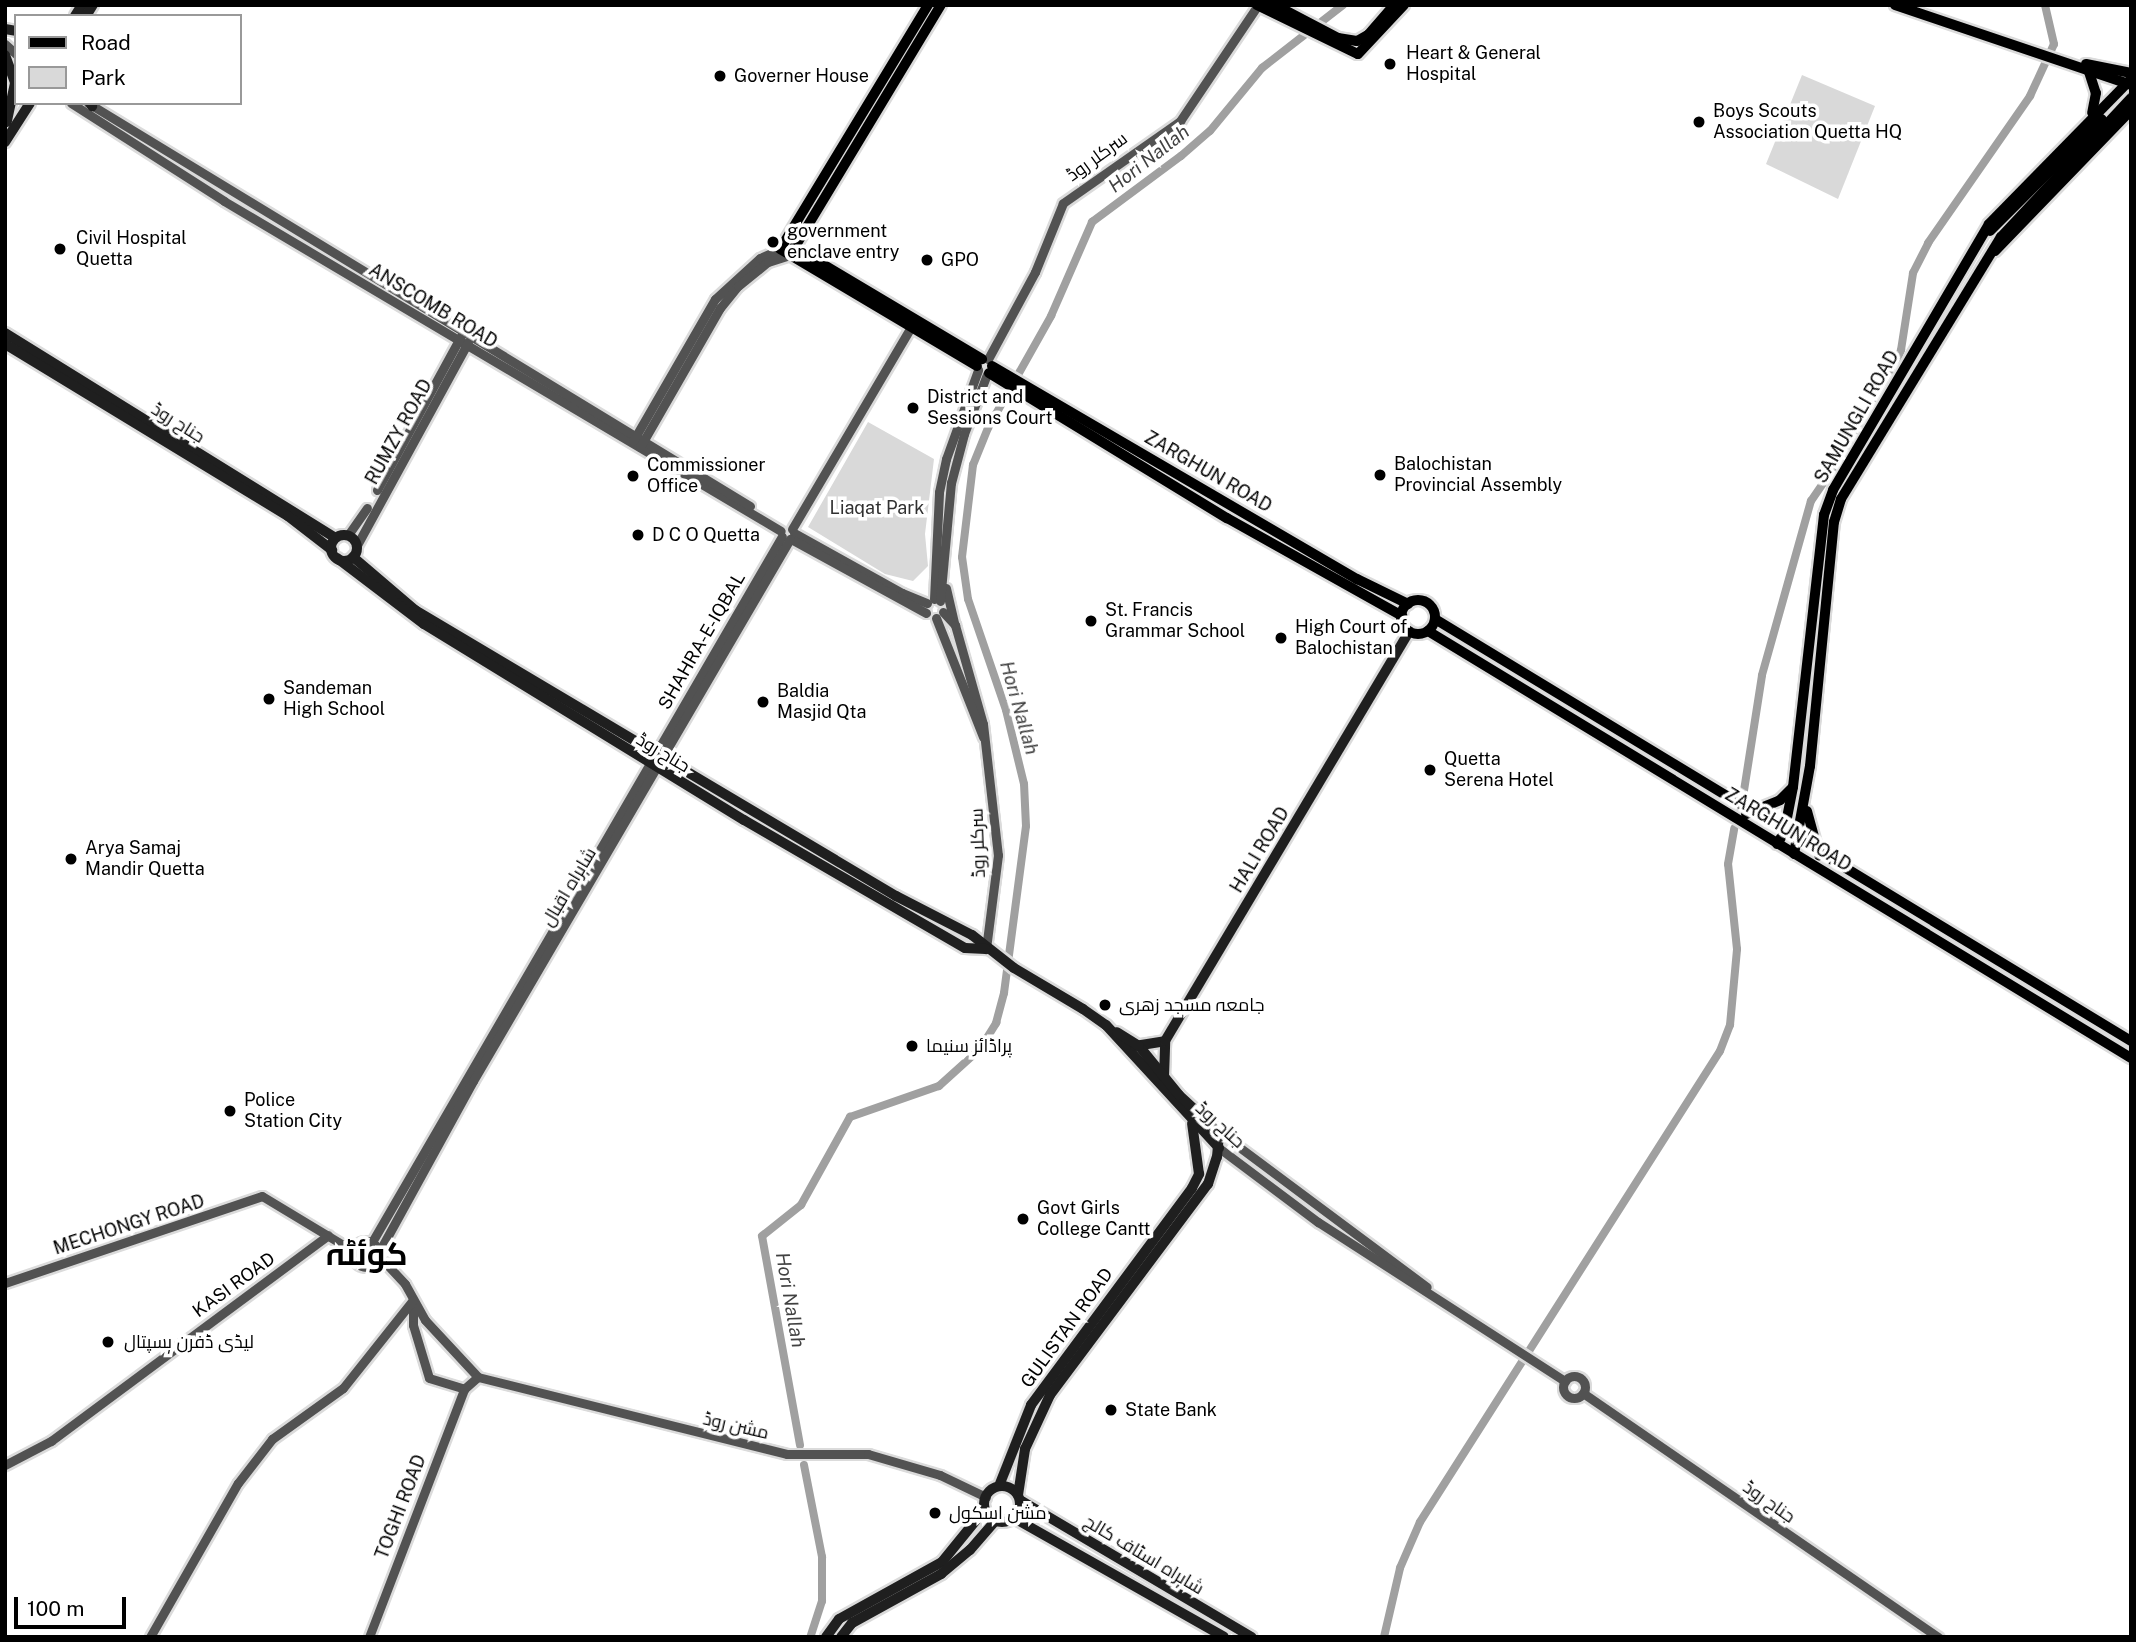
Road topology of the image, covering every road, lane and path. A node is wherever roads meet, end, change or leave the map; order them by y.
1 (928, 5) edge
2 (941, 5) edge
3 (1258, 5) edge
4 (1275, 5) edge
5 (1394, 5) edge
6 (1404, 5) edge
7 (1895, 5) edge
8 (1914, 5) edge
9 (1308, 28) junction
10 (2033, 50) junction
11 (5, 55) edge
12 (2089, 72) junction
13 (2131, 73) edge
14 (14, 80) edge
15 (2129, 84) edge
16 (14, 87) edge
17 (2131, 98) edge
18 (18, 105) edge
19 (29, 105) edge
20 (74, 105) edge
21 (92, 105) edge
22 (2131, 110) edge
23 (2091, 116) junction
24 (6, 123) edge
25 (5, 142) edge
26 (1985, 235) junction
27 (788, 249) junction
28 (1990, 255) junction
29 (911, 327) junction
30 (5, 333) edge
31 (465, 338) junction
32 (5, 344) edge
33 (985, 367) junction
34 (638, 443) junction
35 (788, 533) junction
36 (348, 535) junction
37 (1269, 535) junction
38 (335, 538) junction
39 (357, 545) junction
40 (335, 554) junction
41 (353, 557) junction
42 (945, 576) junction
43 (932, 604) junction
44 (1408, 604) junction
45 (939, 615) junction
46 (1402, 616) junction
47 (1435, 619) junction
48 (955, 625) junction
49 (1409, 631) junction
50 (1428, 631) junction
51 (983, 737) junction
52 (661, 754) junction
53 (654, 765) junction
54 (1793, 787) junction
55 (1806, 794) junction
56 (1751, 812) junction
57 (1733, 819) junction
58 (1784, 833) junction
59 (1797, 842) junction
60 (1777, 844) junction
61 (1794, 854) junction
62 (1819, 855) junction
63 (986, 949) junction
64 (1106, 1025) junction
65 (1166, 1041) junction
66 (2131, 1041) edge
67 (1122, 1044) junction
68 (1139, 1046) junction
69 (2131, 1058) edge
70 (1164, 1076) junction
71 (1163, 1092) junction
72 (1192, 1122) junction
73 (1219, 1132) junction
74 (1219, 1148) junction
75 (328, 1236) junction
76 (372, 1242) junction
77 (353, 1251) junction
78 (379, 1254) junction
79 (5, 1283) edge
80 (413, 1300) junction
81 (1450, 1306) junction
82 (478, 1377) junction
83 (1565, 1381) junction
84 (464, 1389) junction
85 (1583, 1392) junction
86 (5, 1465) edge
87 (999, 1486) junction
88 (986, 1497) junction
89 (1019, 1497) junction
90 (985, 1509) junction
91 (1014, 1518) junction
92 (995, 1521) junction
93 (150, 1637) edge
94 (369, 1637) edge
95 (826, 1637) edge
96 (841, 1637) edge
97 (1224, 1637) edge
98 (1252, 1637) edge
99 (1938, 1637) edge

1 - 27 main road
2 - 27 main road
3 - 9 main road
3 - 33 street, سرکلر روڈ
4 - 9 main road
5 - 9 main road
6 - 9 main road
7 - 10 main road
8 - 10 main road
10 - 12 main road
10 - 13 main road
11 - 14 main road
12 - 15 main road
12 - 23 main road
15 - 23 main road, SAMUNGLI ROAD
15 - 26 main road
16 - 24 main road
17 - 28 main road
18 - 24 main road
19 - 25 main road
20 - 31 street, ANSCOMB ROAD
21 - 31 street, ANSCOMB ROAD
22 - 28 main road, SAMUNGLI ROAD
23 - 26 main road, SAMUNGLI ROAD
26 - 54 main road, SAMUNGLI ROAD
27 - 29 main road, ZARGHUN ROAD
27 - 33 main road, ZARGHUN ROAD
27 - 34 street
28 - 55 main road, SAMUNGLI ROAD
29 - 33 main road, ZARGHUN ROAD
29 - 35 street, SHAHRA-E-IQBAL
30 - 38 main road, جناح روڈ
31 - 34 street, ANSCOMB ROAD
31 - 36 street, RUMZY ROAD
31 - 39 street, RUMZY ROAD
32 - 40 main road, جناح روڈ
33 - 37 main road, ZARGHUN ROAD
33 - 42 street, سرکلر روڈ
33 - 43 street, سرکلر روڈ
34 - 35 street, ANSCOMB ROAD
35 - 43 street, ANSCOMB ROAD
35 - 52 street, SHAHRA-E-IQBAL
36 - 38 main road
36 - 39 main road
37 - 44 main road, ZARGHUN ROAD
37 - 46 main road, ZARGHUN ROAD
38 - 40 main road
39 - 41 main road
40 - 41 main road
40 - 53 main road, جناح روڈ
41 - 52 main road, جناح روڈ
42 - 43 street, سرکلر روڈ
42 - 48 street
43 - 45 street
43 - 45 street, ANSCOMB ROAD
44 - 46 main road
44 - 47 main road
45 - 48 street, سرکلر روڈ
45 - 51 street, سرکلر روڈ
46 - 49 main road
47 - 50 main road
47 - 56 main road, ZARGHUN ROAD
48 - 51 street, سرکلر روڈ
49 - 50 main road
49 - 65 main road, HALI ROAD
50 - 57 main road, ZARGHUN ROAD
51 - 63 street, سرکلر روڈ
52 - 53 street, SHAHRA-E-IQBAL
52 - 63 main road, جناح روڈ
53 - 63 main road, جناح روڈ
53 - 76 street, شاہراہ اقبال
53 - 78 street, شاہراہ اقبال
54 - 56 main road
54 - 58 main road, SAMUNGLI ROAD
55 - 59 main road, SAMUNGLI ROAD
55 - 62 main road
56 - 57 main road
56 - 58 main road, ZARGHUN ROAD
57 - 60 main road, ZARGHUN ROAD
58 - 59 main road, ZARGHUN ROAD
58 - 60 main road, SAMUNGLI ROAD
59 - 61 main road, SAMUNGLI ROAD
59 - 62 main road, ZARGHUN ROAD
60 - 61 main road, ZARGHUN ROAD
61 - 69 main road, ZARGHUN ROAD
62 - 66 main road, ZARGHUN ROAD
63 - 64 main road, جناح روڈ
64 - 67 main road, جناح روڈ
64 - 68 main road, جناح روڈ
65 - 68 main road
65 - 70 main road, HALI ROAD
67 - 68 main road
67 - 71 main road, جناح روڈ
68 - 70 main road, جناح روڈ
70 - 71 main road, HALI ROAD
70 - 73 main road, جناح روڈ
71 - 72 main road, جناح روڈ
72 - 74 main road, جناح روڈ
72 - 87 main road, GULISTAN ROAD
73 - 74 main road, GULISTAN ROAD
73 - 81 street, جناح روڈ
74 - 81 street, جناح روڈ
74 - 89 main road, GULISTAN ROAD
75 - 77 street
75 - 79 street, MECHONGY ROAD
75 - 86 street, KASI ROAD
76 - 77 street
76 - 78 street
77 - 78 street
78 - 80 street
80 - 82 street
80 - 84 street
80 - 93 street
81 - 83 street, جناح روڈ
82 - 84 street
82 - 88 street, مشن روڈ
83 - 85 street
83 - 85 street
84 - 94 street, TOGHI ROAD
85 - 99 street, جناح روڈ
87 - 88 main road
87 - 89 main road
88 - 90 main road
89 - 91 main road
89 - 98 main road, شاہراہ اسٹاف کالج
90 - 92 main road
90 - 95 main road
91 - 92 main road
91 - 97 main road, شاہراہ اسٹاف کالج
92 - 96 main road

